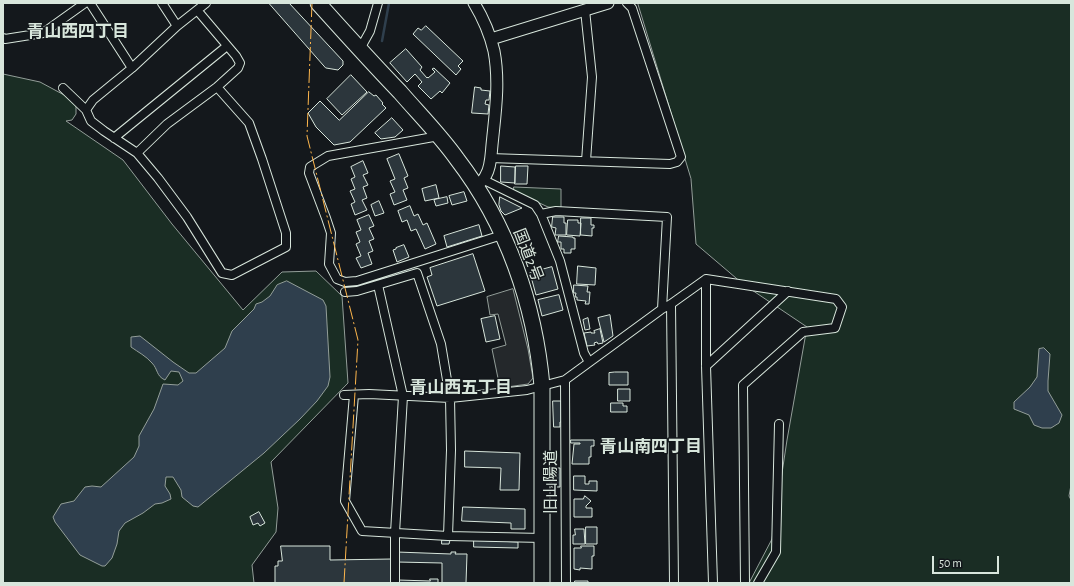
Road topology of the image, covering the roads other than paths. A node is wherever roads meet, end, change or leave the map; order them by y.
1 (85, 3) edge
2 (90, 3) edge
3 (162, 3) edge
4 (206, 3) edge
5 (318, 3) edge
6 (378, 3) edge
7 (474, 3) edge
8 (608, 3) edge
9 (627, 3) edge
10 (197, 10) junction
11 (585, 10) junction
12 (177, 26) junction
13 (3, 38) edge
14 (491, 39) junction
15 (227, 46) junction
16 (360, 49) junction
17 (132, 68) junction
18 (217, 87) junction
19 (63, 88) dead end
20 (86, 110) junction
21 (439, 136) junction
22 (114, 138) junction
23 (137, 152) junction
24 (490, 158) junction
25 (586, 161) junction
26 (480, 183) junction
27 (541, 214) junction
28 (502, 235) junction
29 (706, 280) junction
30 (378, 285) junction
31 (788, 291) junction
32 (345, 292) dead end
33 (671, 304) junction
34 (662, 309) junction
35 (588, 362) junction
36 (706, 366) junction
37 (565, 380) junction
38 (542, 386) junction
39 (344, 395) dead end
40 (354, 395) junction
41 (403, 396) junction
42 (450, 398) junction
43 (779, 424) dead end
44 (394, 533) junction
45 (448, 536) junction
46 (543, 538) junction
47 (395, 583) edge
48 (542, 583) edge
49 (566, 583) edge
50 (674, 583) edge
51 (713, 583) edge
52 (745, 583) edge
53 (758, 583) edge

1 - 13 street
2 - 17 street
3 - 12 street
4 - 10 street
5 - 16 highway, 国道2号
6 - 16 street
7 - 14 street
8 - 11 street
9 - 25 street
10 - 12 street
10 - 15 street
11 - 14 street
11 - 25 street
12 - 17 street
14 - 24 street
15 - 18 street
15 - 22 street
16 - 21 highway, 国道2号
17 - 20 street
18 - 23 street
18 - 23 street
19 - 20 street
20 - 22 street
21 - 26 highway, 国道2号
21 - 28 street
22 - 23 street
24 - 25 street
24 - 26 street
26 - 27 street
26 - 28 highway, 国道2号
27 - 34 street
27 - 35 street
28 - 38 highway, 国道2号
29 - 31 street
29 - 33 street
29 - 36 street
30 - 32 street
30 - 41 street
30 - 42 street
31 - 36 street
31 - 52 street
33 - 34 street
33 - 50 street
34 - 35 street
35 - 37 street
36 - 51 street
37 - 38 street
37 - 49 street, 旧山陽道
38 - 42 street
38 - 46 highway, 国道2号
39 - 40 street
40 - 41 street
40 - 44 street
41 - 42 street
41 - 44 street
42 - 45 street
43 - 53 street
44 - 45 street
44 - 47 street
45 - 46 street
46 - 48 highway, 国道2号

